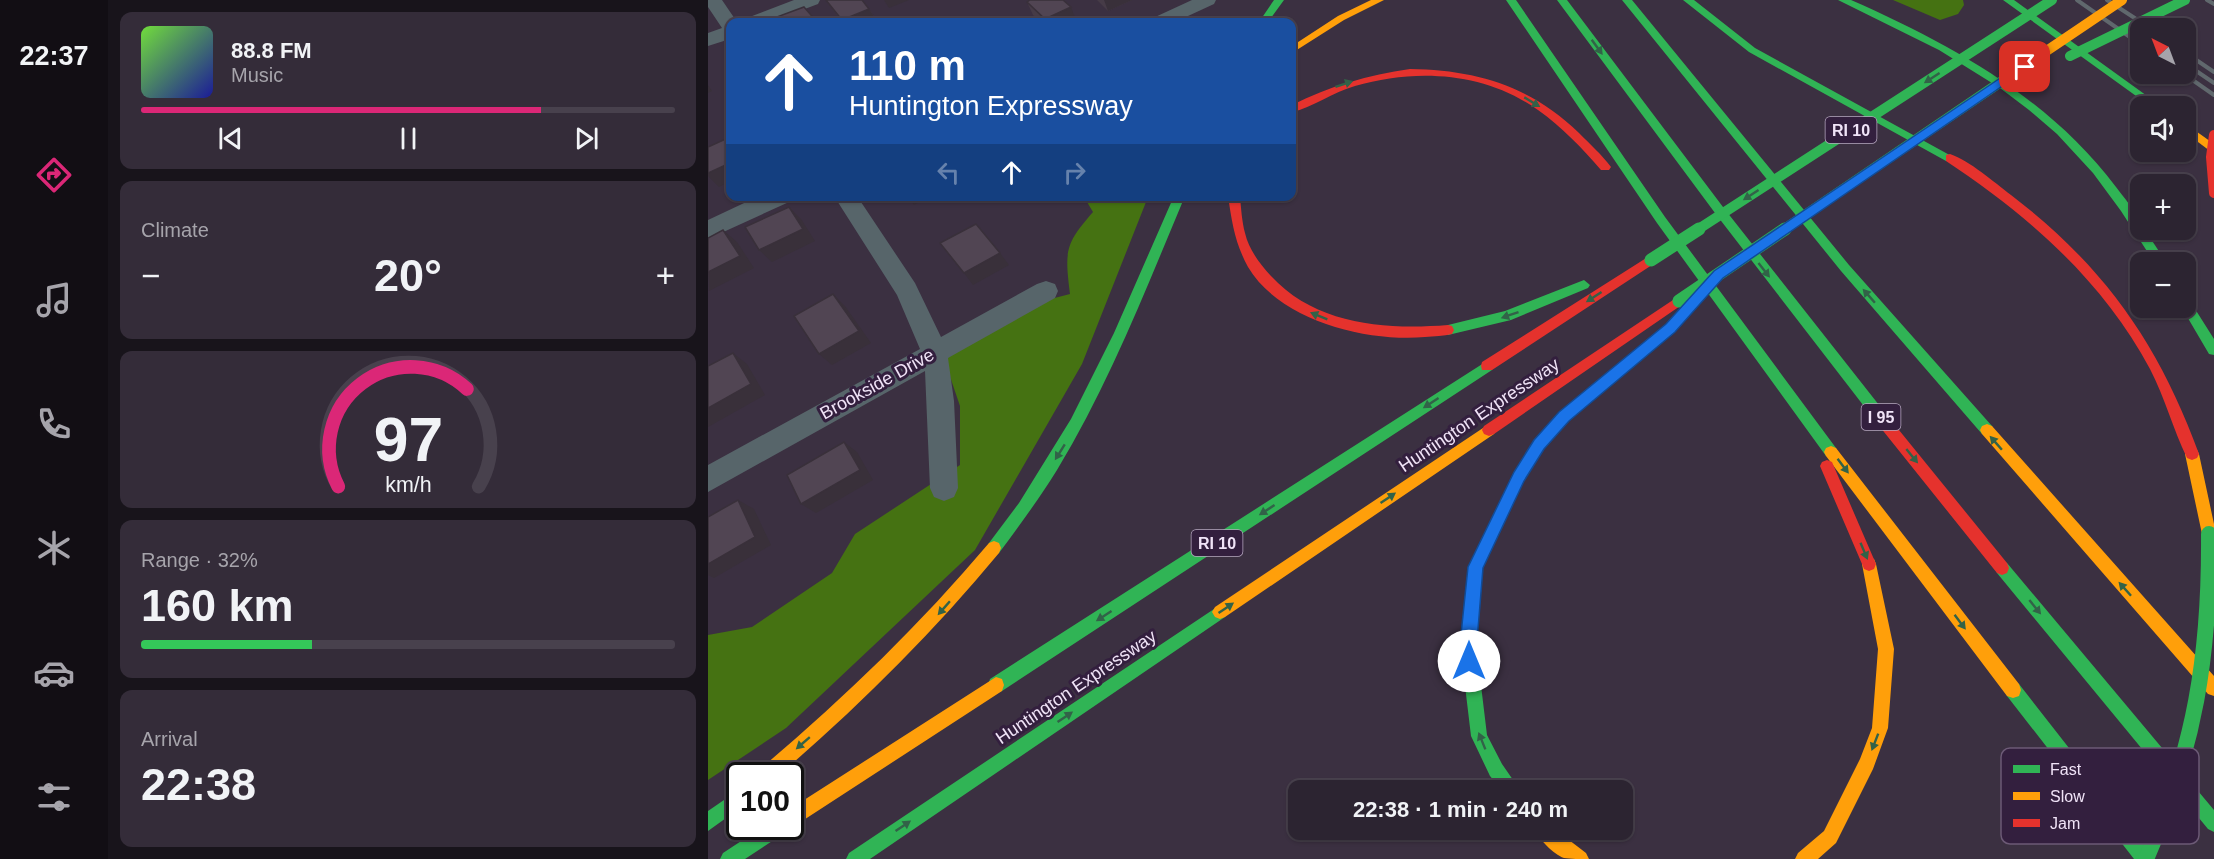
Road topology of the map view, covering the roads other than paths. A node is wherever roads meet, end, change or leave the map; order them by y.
1 (713, 0) edge
2 (811, 0) edge
3 (1207, 0) edge
4 (1279, 0) edge
5 (1379, 0) edge
6 (1510, 0) edge
7 (1562, 0) edge
8 (1627, 0) edge
9 (1688, 0) edge
10 (1843, 0) edge
11 (2008, 0) edge
12 (2052, 0) edge
13 (2122, 0) edge
14 (2185, 0) edge
15 (764, 18) edge
16 (1169, 18) edge
17 (1266, 18) edge
18 (726, 21) edge
19 (726, 33) edge
20 (708, 40) edge
21 (1296, 47) edge
22 (2142, 96) edge
23 (1296, 107) edge
24 (1966, 107) junction
25 (2214, 135) edge
26 (2196, 136) edge
27 (2214, 150) edge
28 (2214, 193) edge
29 (770, 201) edge
30 (848, 201) edge
31 (1178, 201) edge
32 (1234, 201) edge
33 (708, 230) edge
34 (2154, 252) edge
35 (1687, 255) junction
36 (1647, 263) junction
37 (1046, 291) dead end
38 (1116, 308) dead end
39 (2195, 318) edge
40 (1671, 328) dead end
41 (2214, 350) edge
42 (934, 352) junction
43 (1089, 401) junction
44 (1808, 420) junction
45 (708, 479) edge
46 (944, 488) dead end
47 (2214, 688) edge
48 (2058, 748) edge
49 (2152, 748) edge
50 (2190, 748) edge
51 (781, 762) edge
52 (1504, 780) edge
53 (2199, 805) edge
54 (726, 808) edge
55 (804, 810) edge
56 (708, 822) edge
57 (2214, 823) edge
58 (758, 840) edge
59 (1554, 840) edge
60 (2133, 844) edge
61 (2152, 844) edge
62 (729, 859) edge
63 (855, 859) edge
64 (1580, 859) edge
65 (1804, 859) edge
66 (2145, 859) edge

1 - 18 street
2 - 15 street
3 - 16 street
4 - 17 main road
5 - 21 main road
6 - 35 main road
7 -> 49 main road, I 95
47 -> 8 main road
9 - 50 main road, bridge
10 - 34 main road
11 - 22 main road
12 -> 36 main road, Huntington Expressway / RI 10, bridge
13 - 24 main road, RI 10, bridge
14 - 24 main road, bridge
19 - 20 street
23 -> 35 main road
63 -> 24 main road, Huntington Expressway / RI 10, bridge
25 - 28 main road, bridge
26 - 27 main road
29 - 33 street
30 - 42 street
31 - 43 main road
36 -> 32 main road
35 - 44 main road
36 -> 55 main road, Huntington Expressway / RI 10
37 - 42 street, Brookside Drive
38 - 43 main road
39 - 41 main road
52 -> 40 main road
42 - 45 street, Brookside Drive
42 - 46 street
43 -> 51 main road
44 -> 48 main road
44 -> 65 main road
53 -> 57 main road, I 95
54 - 56 main road
58 - 62 main road
59 - 64 main road
60 -> 66 main road
61 - 66 main road, bridge

